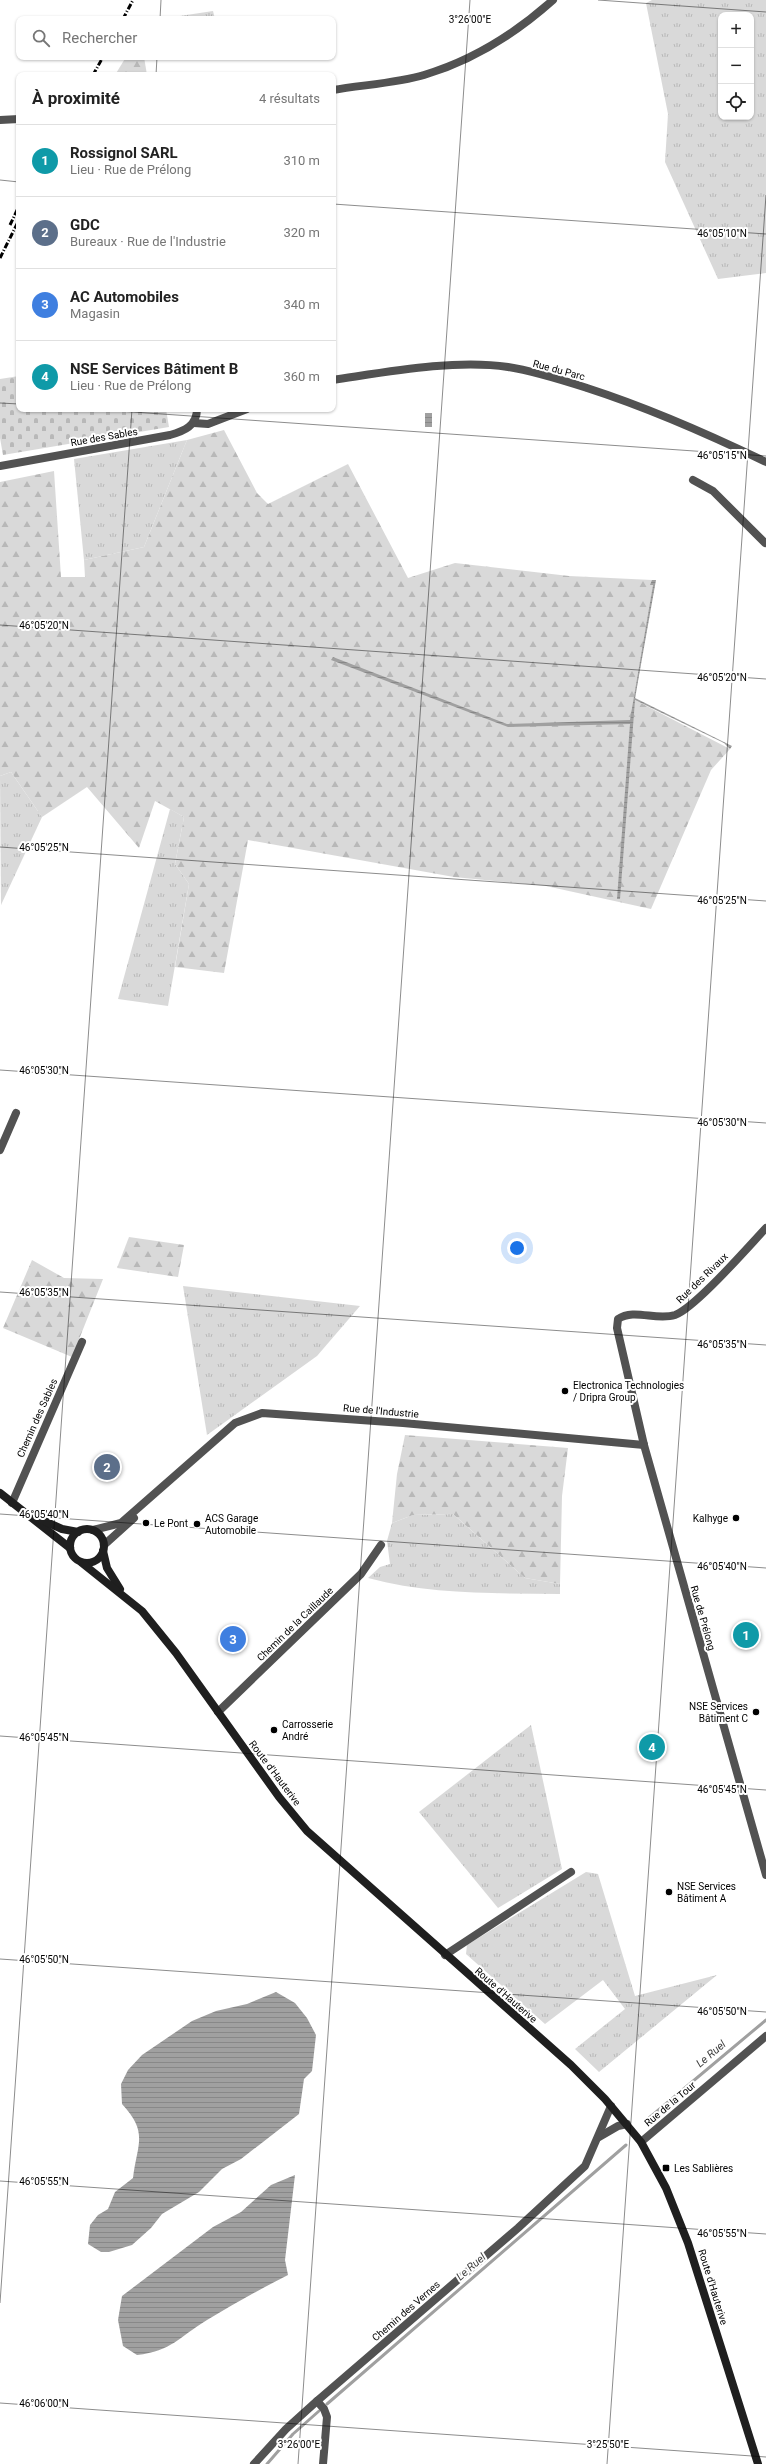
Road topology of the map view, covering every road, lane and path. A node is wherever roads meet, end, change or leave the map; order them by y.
1 (553, 0) edge
2 (336, 90) edge
3 (16, 119) edge
4 (0, 120) edge
5 (336, 380) edge
6 (196, 412) edge
7 (239, 412) edge
8 (194, 423) junction
9 (766, 462) edge
10 (0, 466) edge
11 (693, 480) dead end
12 (765, 543) dead end
13 (16, 1113) dead end
14 (0, 1150) edge
15 (766, 1228) edge
16 (618, 1319) joint
17 (82, 1342) dead end
18 (644, 1445) junction
19 (0, 1493) edge
20 (12, 1502) junction
21 (147, 1502) junction
22 (22, 1510) junction
23 (93, 1530) junction
24 (78, 1532) junction
25 (381, 1544) dead end
26 (70, 1548) junction
27 (104, 1548) junction
28 (82, 1563) junction
29 (135, 1605) junction
30 (218, 1712) junction
31 (570, 1872) dead end
32 (766, 1875) edge
33 (446, 1955) junction
34 (766, 2036) edge
35 (612, 2106) junction
36 (627, 2124) junction
37 (599, 2137) junction
38 (641, 2142) junction
39 (317, 2401) junction
40 (254, 2464) edge
41 (323, 2464) edge
42 (758, 2464) edge

1 - 2 street
3 - 4 street
5 - 9 street, Rue du Parc
6 - 8 street
7 - 8 street
8 - 10 street, Rue des Sables
11 - 12 street
13 - 14 street
15 - 16 street, Rue des Rivaux
16 - 18 street, Rue de Prélong
17 - 20 street, Chemin des Sables
18 - 21 street, Rue de l'Industrie
18 - 32 street, Rue de Prélong
19 - 20 main road
20 - 22 main road
21 - 23 street, Rue de l'Industrie
21 - 27 street, Rue de l'Industrie
22 - 24 main road
22 - 26 main road
23 - 24 main road
23 - 27 main road
24 - 26 main road
25 - 30 street, Chemin de la Caillaude
26 - 28 main road
27 - 28 main road
27 - 29 main road, Route d'Hauterive
28 - 29 main road, Route d'Hauterive
29 - 30 main road, Route d'Hauterive
30 - 33 main road, Route d'Hauterive
31 - 33 street
33 - 35 main road, Route d'Hauterive
34 - 38 street, Rue de la Tour
35 - 36 main road, Route d'Hauterive
35 - 37 street, Chemin des Vernes
36 - 37 street
36 - 38 main road, Route d'Hauterive
37 - 39 street, Chemin des Vernes
38 - 42 main road, Route d'Hauterive
39 - 40 street, Chemin des Vernes
39 - 41 street

